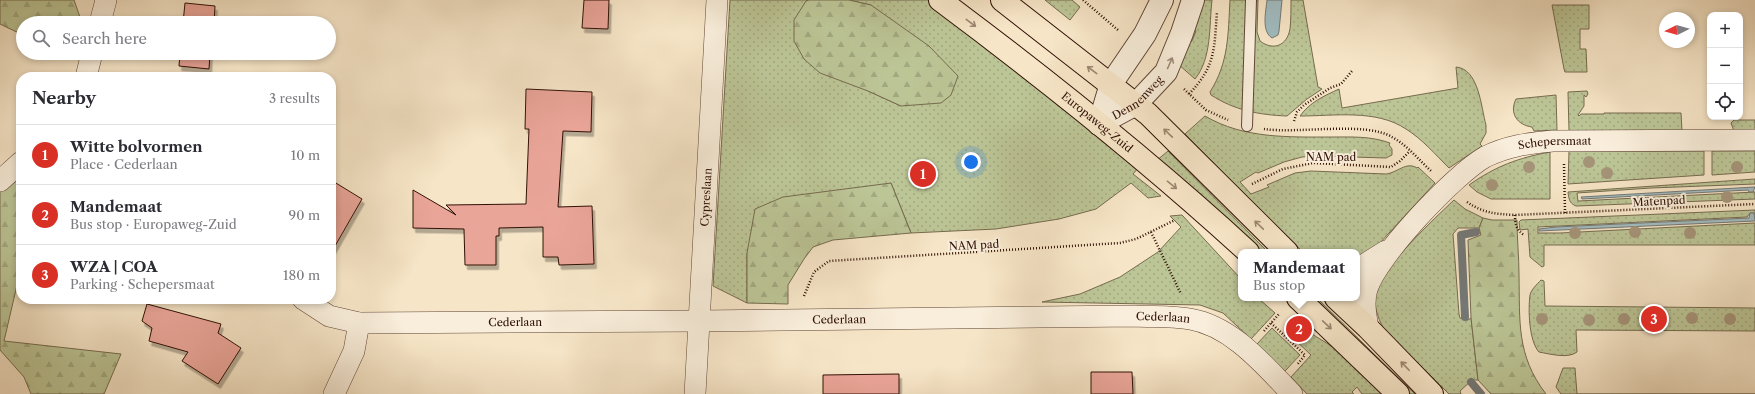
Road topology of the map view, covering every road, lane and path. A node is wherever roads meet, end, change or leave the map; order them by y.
1 (106, 0) edge
2 (718, 0) edge
3 (940, 0) edge
4 (1002, 0) edge
5 (1162, 0) edge
6 (1193, 0) edge
7 (1251, 0) edge
8 (1217, 6) dead end
9 (102, 16) edge
10 (90, 60) edge
11 (1352, 71) dead end
12 (87, 72) edge
13 (1111, 84) junction
14 (1189, 94) dead end
15 (1136, 104) junction
16 (1294, 121) dead end
17 (1099, 124) junction
18 (1247, 126) dead end
19 (1755, 140) edge
20 (1563, 141) junction
21 (1410, 151) joint
22 (16, 167) edge
23 (0, 181) edge
24 (1250, 184) dead end
25 (1448, 186) junction
26 (1755, 204) edge
27 (1564, 213) junction
28 (1514, 214) junction
29 (1181, 217) dead end
30 (1151, 232) junction
31 (1524, 235) dead end
32 (1393, 247) junction
33 (1245, 249) edge
34 (1285, 249) edge
35 (1360, 267) edge
36 (1301, 301) edge
37 (1339, 301) edge
38 (311, 304) edge
39 (1280, 314) dead end
40 (801, 318) junction
41 (1191, 319) junction
42 (699, 321) junction
43 (359, 323) junction
44 (1271, 323) junction
45 (1368, 328) junction
46 (1264, 331) dead end
47 (1286, 388) edge
48 (334, 394) edge
49 (695, 394) edge
50 (1398, 394) edge
51 (1432, 394) edge

1 - 9 street
2 - 42 street, Cypreslaan
3 -> 17 main road, Europaweg-Zuid
13 -> 4 main road
5 - 13 street, Dennenweg
15 -> 6 street, Dennenweg
7 - 18 lane
8 - 14 path
10 - 12 street
11 - 16 path
13 - 15 main road
13 - 17 street, Dennenweg
15 - 17 street, Dennenweg
34 -> 15 main road
17 -> 33 main road, Europaweg-Zuid
19 - 20 street, Schepersmaat
20 - 25 street, Schepersmaat
20 - 27 path
21 - 24 path, NAM pad
21 - 25 path, Matenpad
22 - 23 street
25 - 28 path, Matenpad
25 - 32 street, Schepersmaat
26 - 27 path, Matenpad
27 - 28 path, Matenpad
28 - 31 path
29 - 30 path, NAM pad
30 - 40 path, NAM pad
30 - 41 path
32 - 35 street, Schepersmaat
32 - 45 street, Schepersmaat
36 -> 50 main road
37 - 45 main road
38 - 43 street, Cederlaan
39 - 44 path
40 - 41 street, Cederlaan
40 - 42 street, Cederlaan
41 - 47 street, Cederlaan
42 - 43 street, Cederlaan
42 - 49 street, Cypreslaan
43 - 48 street
44 - 46 path
44 - 47 path
51 -> 45 main road

